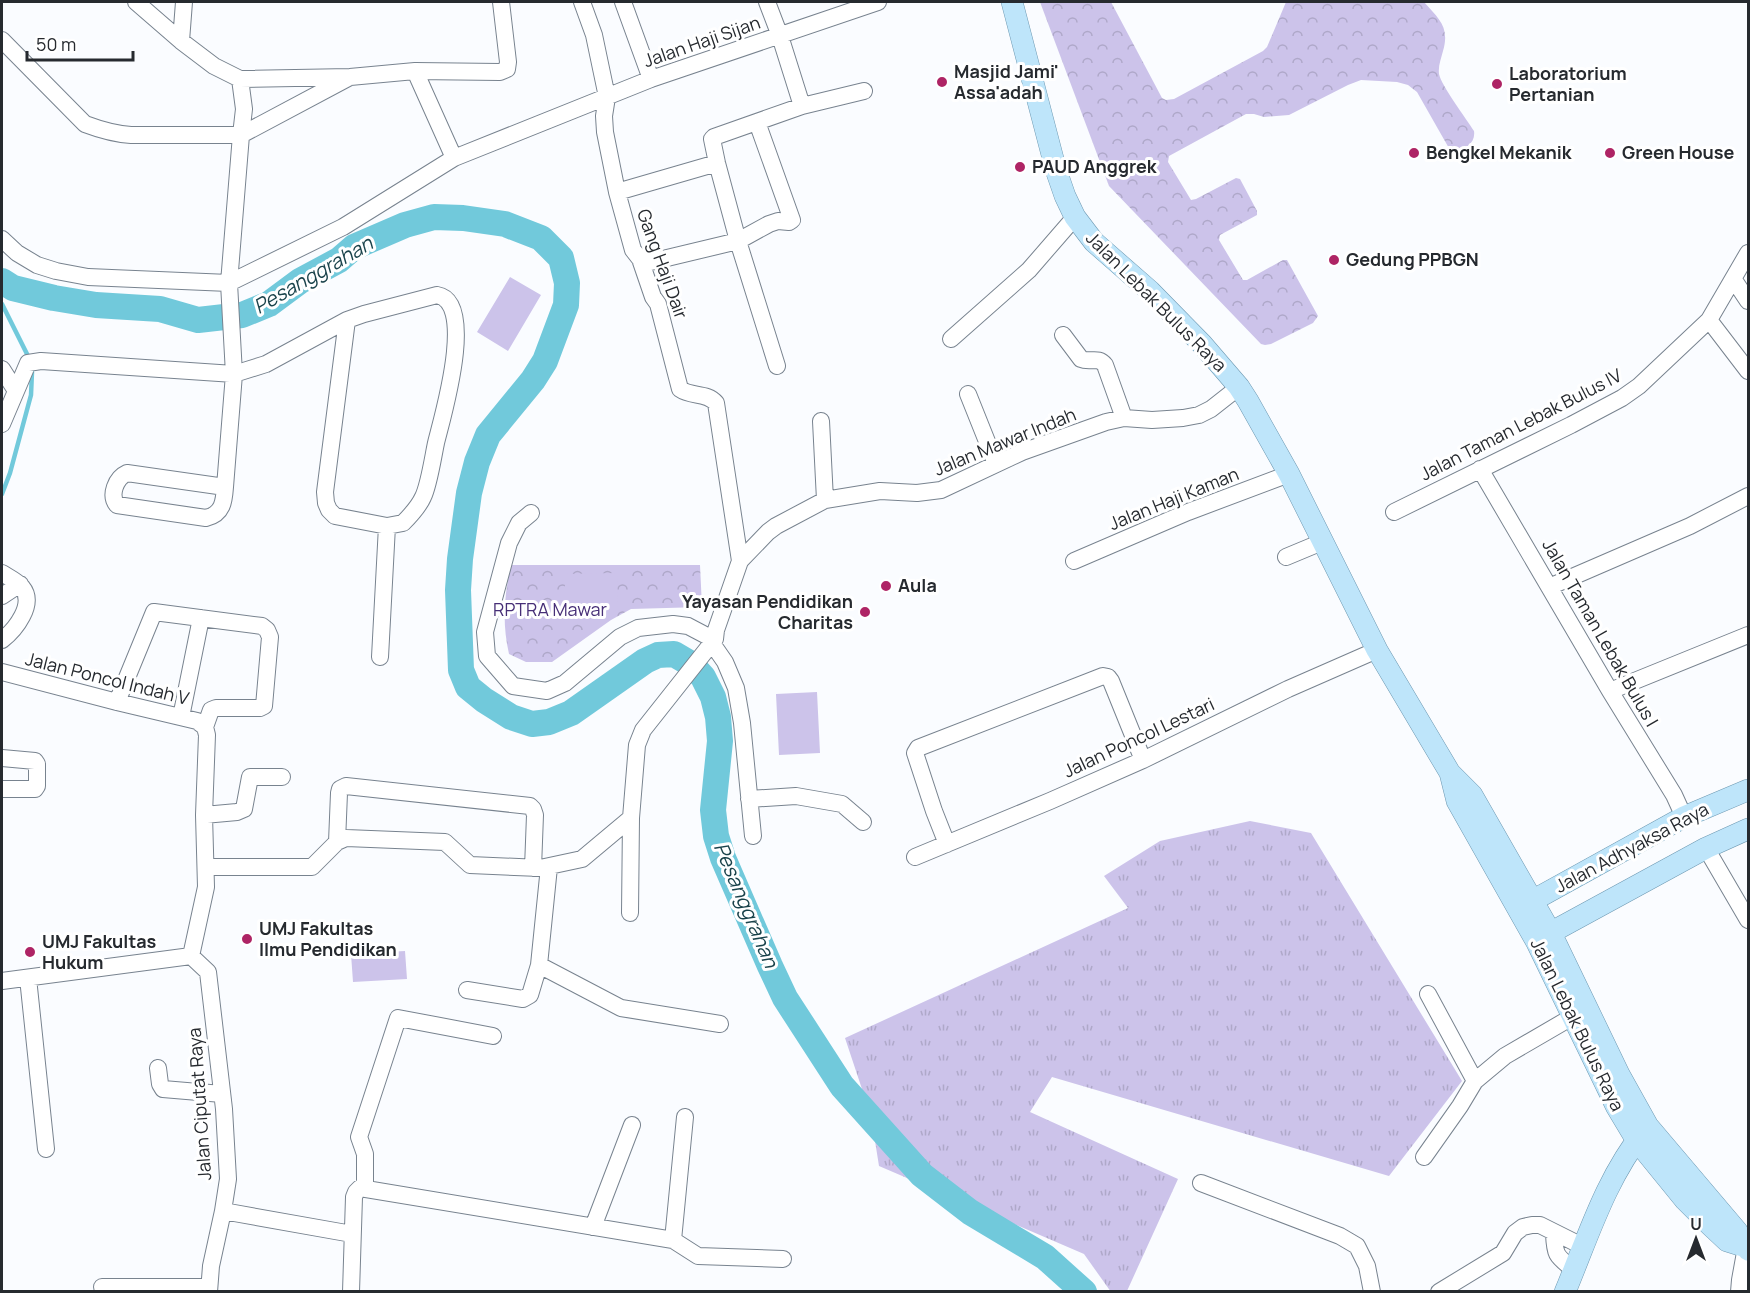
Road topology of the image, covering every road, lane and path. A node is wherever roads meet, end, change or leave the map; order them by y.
1 (136, 2) edge
2 (184, 2) edge
3 (501, 2) edge
4 (582, 2) edge
5 (623, 2) edge
6 (766, 2) edge
7 (878, 2) edge
8 (1012, 2) edge
9 (780, 36) junction
10 (2, 40) edge
11 (181, 41) junction
12 (416, 71) junction
13 (350, 77) junction
14 (240, 79) junction
15 (651, 80) junction
16 (864, 91) dead end
17 (608, 97) junction
18 (802, 106) junction
19 (757, 122) junction
20 (241, 135) junction
21 (454, 159) junction
22 (717, 163) junction
23 (617, 192) junction
24 (1075, 217) junction
25 (2, 239) edge
26 (738, 241) junction
27 (1749, 253) edge
28 (642, 264) junction
29 (1734, 280) junction
30 (229, 290) junction
31 (1749, 301) edge
32 (347, 320) junction
33 (1708, 320) junction
34 (1063, 335) dead end
35 (951, 339) dead end
36 (777, 366) dead end
37 (2, 369) edge
38 (1749, 371) edge
39 (234, 374) junction
40 (1239, 387) junction
41 (16, 391) junction
42 (968, 393) dead end
43 (1124, 418) junction
44 (821, 422) dead end
45 (2, 424) edge
46 (996, 464) junction
47 (1480, 469) junction
48 (1289, 474) junction
49 (225, 487) junction
50 (1749, 496) edge
51 (825, 500) junction
52 (1394, 512) dead end
53 (531, 513) dead end
54 (387, 526) junction
55 (1322, 543) junction
56 (1286, 558) dead end
57 (740, 561) junction
58 (1074, 561) dead end
59 (2, 573) edge
60 (20, 584) junction
61 (1549, 587) junction
62 (2, 596) edge
63 (201, 618) junction
64 (1749, 635) edge
65 (2, 640) edge
66 (708, 648) junction
67 (1377, 650) junction
68 (380, 657) dead end
69 (2, 672) edge
70 (1610, 691) junction
71 (117, 702) junction
72 (181, 717) junction
73 (205, 727) junction
74 (2, 758) edge
75 (1143, 760) junction
76 (282, 777) dead end
77 (2, 789) edge
78 (1749, 790) edge
79 (749, 799) junction
80 (204, 815) junction
81 (1684, 817) junction
82 (631, 818) junction
83 (863, 822) dead end
84 (1749, 830) edge
85 (753, 836) dead end
86 (337, 842) junction
87 (947, 844) junction
88 (1706, 848) junction
89 (915, 857) dead end
90 (206, 867) junction
91 (541, 867) junction
92 (1555, 889) junction
93 (1525, 905) junction
94 (630, 913) dead end
95 (1749, 920) edge
96 (1552, 933) junction
97 (191, 956) junction
98 (539, 965) junction
99 (27, 978) junction
100 (2, 981) edge
101 (467, 990) dead end
102 (1428, 994) dead end
103 (1572, 1017) junction
104 (720, 1024) dead end
105 (493, 1036) dead end
106 (158, 1068) dead end
107 (1475, 1081) junction
108 (222, 1094) junction
109 (685, 1117) dead end
110 (632, 1125) dead end
111 (1642, 1133) junction
112 (46, 1149) dead end
113 (1424, 1157) dead end
114 (1201, 1183) dead end
115 (364, 1189) junction
116 (224, 1212) junction
117 (593, 1227) junction
118 (352, 1234) junction
119 (1554, 1234) junction
120 (673, 1240) junction
121 (1584, 1247) junction
122 (1747, 1248) edge
123 (783, 1259) dead end
124 (1574, 1270) junction
125 (102, 1287) dead end
126 (209, 1289) edge
127 (351, 1292) edge
128 (1371, 1292) edge
129 (1439, 1292) edge
130 (1565, 1292) edge
131 (1740, 1292) edge

1 - 11 street
2 - 11 street
3 - 12 street
4 - 17 street, Gang Haji Dair
5 - 15 street
6 - 9 street
7 - 9 street, Jalan Haji Sijan
8 - 24 main road, Jalan Lebak Bulus Raya
9 - 15 street, Jalan Haji Sijan
9 - 18 street
10 - 20 street
11 - 14 street
12 - 13 street
12 - 21 street
13 - 14 street
13 - 20 street
14 - 20 street
15 - 17 street, Jalan Haji Sijan
16 - 18 street
17 - 21 street, Jalan Haji Sijan
17 - 23 street, Gang Haji Dair
18 - 19 street
19 - 22 street
19 - 26 street
20 - 30 street
21 - 30 street, Jalan Haji Sijan
22 - 23 street
22 - 26 street
23 - 28 street, Gang Haji Dair
24 - 35 street
24 - 40 main road, Jalan Lebak Bulus Raya
25 - 30 street
26 - 28 street
26 - 36 street
27 - 29 street, Jalan Taman Lebak Bulus IV
28 - 57 street, Gang Haji Dair
29 - 31 street
29 - 33 street, Jalan Taman Lebak Bulus IV
30 - 39 street
32 - 39 street
32 - 54 street
32 - 54 street
33 - 38 street
33 - 47 street, Jalan Taman Lebak Bulus IV
34 - 43 street
37 - 41 street
39 - 41 street
39 - 49 street
40 - 43 street, Jalan Mawar Indah
40 - 48 main road, Jalan Lebak Bulus Raya
41 - 45 street
42 - 46 street
43 - 46 street, Jalan Mawar Indah
44 - 51 street
46 - 51 street, Jalan Mawar Indah
47 - 52 street, Jalan Taman Lebak Bulus IV
47 - 61 street, Jalan Taman Lebak Bulus I
48 - 55 main road, Jalan Lebak Bulus Raya
48 - 58 street, Jalan Haji Kaman
49 - 49 street
50 - 61 street
51 - 57 street, Jalan Mawar Indah
53 - 66 street
54 - 68 street
55 - 56 street
55 - 67 main road, Jalan Lebak Bulus Raya
57 - 66 street, Jalan Mawar Indah
59 - 60 street
60 - 62 street
60 - 65 street
61 - 70 street, Jalan Taman Lebak Bulus I
63 - 71 street
63 - 72 street
63 - 73 street
64 - 70 street
66 - 79 street
66 - 82 street, Jalan Mawar Indah
67 - 75 street, Jalan Poncol Lestari
67 - 93 main road, Jalan Lebak Bulus Raya
69 - 71 street, Jalan Poncol Indah V
70 - 81 street, Jalan Taman Lebak Bulus I
71 - 72 street, Jalan Poncol Indah V
72 - 73 street, Jalan Poncol Indah V
73 - 80 street, Jalan Poncol Indah V
74 - 77 street
75 - 87 street, Jalan Poncol Lestari
75 - 87 street
76 - 80 street
78 - 81 main road, Jalan Adhyaksa Raya
79 - 83 street
79 - 85 street
80 - 90 street, Jalan Poncol Indah V
81 - 92 main road, Jalan Adhyaksa Raya
82 - 91 street
82 - 94 street
84 - 88 main road, Jalan Adhyaksa Raya
86 - 90 street
86 - 91 street
86 - 91 street
87 - 89 street, Jalan Poncol Lestari
88 - 95 street
88 - 96 main road, Jalan Adhyaksa Raya
90 - 97 street, Jalan Poncol Indah V
91 - 98 street
92 - 93 main road, Jalan Adhyaksa Raya
92 - 96 main road
93 - 96 main road, Jalan Lebak Bulus Raya
96 - 103 main road, Jalan Lebak Bulus Raya
96 - 111 main road, Jalan Lebak Bulus Raya
97 - 99 street
97 - 108 street, Jalan Ciputat Raya
98 - 101 street
98 - 104 street
99 - 100 street
99 - 112 street
102 - 107 street
103 - 107 street
103 - 111 main road, Jalan Lebak Bulus Raya
105 - 115 street
106 - 108 street
107 - 113 street
108 - 116 street, Jalan Ciputat Raya
109 - 120 street
110 - 117 street
111 - 121 main road
111 - 122 main road, Jalan Lebak Bulus Raya
114 - 128 street
115 - 117 street
115 - 118 street
116 - 118 street
116 - 126 street, Jalan Ciputat Raya
117 - 120 street
118 - 127 street
119 - 121 street
119 - 124 street
119 - 129 street
120 - 123 street
121 - 124 main road
122 - 131 street
124 - 130 main road
125 - 126 street

